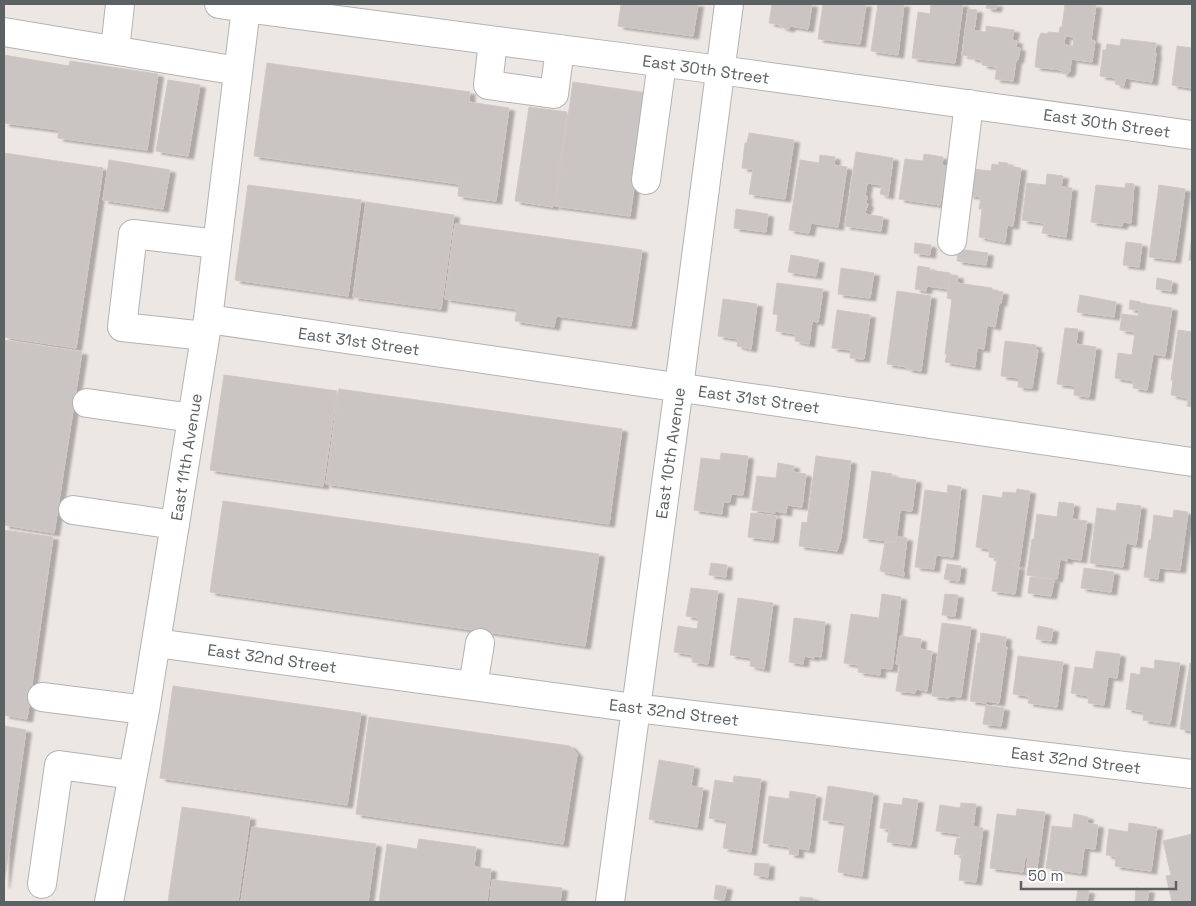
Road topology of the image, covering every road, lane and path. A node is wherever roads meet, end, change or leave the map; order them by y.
1 (120, 4) edge
2 (219, 4) edge
3 (729, 4) edge
4 (246, 8) junction
5 (4, 32) edge
6 (493, 41) junction
7 (560, 49) junction
8 (115, 50) junction
9 (662, 63) junction
10 (720, 70) junction
11 (238, 71) junction
12 (969, 104) junction
13 (1192, 135) edge
14 (646, 180) dead end
15 (952, 240) dead end
16 (217, 244) junction
17 (206, 328) junction
18 (679, 387) junction
19 (87, 403) dead end
20 (192, 418) junction
21 (1192, 462) edge
22 (73, 510) dead end
23 (175, 525) junction
24 (156, 643) junction
25 (480, 643) dead end
26 (473, 686) junction
27 (42, 697) dead end
28 (635, 708) junction
29 (145, 710) junction
30 (1192, 774) edge
31 (132, 775) junction
32 (42, 884) dead end
33 (109, 902) edge
34 (610, 902) edge

1 - 8 street
2 - 4 street, East 30th Street
3 - 10 street, East 10th Avenue
4 - 6 street, East 30th Street
4 - 11 street, East 11th Avenue
5 - 8 street
6 - 7 street, East 30th Street
6 - 7 street
7 - 9 street, East 30th Street
8 - 11 street
9 - 10 street, East 30th Street
9 - 14 street
10 - 12 street, East 30th Street
10 - 18 street, East 10th Avenue
11 - 16 street, East 11th Avenue
12 - 13 street, East 30th Street
12 - 15 street
16 - 17 street, East 11th Avenue
16 - 17 street, East 31st Street
17 - 18 street, East 31st Street
17 - 20 street, East 11th Avenue
18 - 21 street, East 31st Street
18 - 28 street, East 10th Avenue
19 - 20 street
20 - 23 street, East 11th Avenue
22 - 23 street
23 - 24 street, East 11th Avenue
24 - 26 street, East 32nd Street
24 - 29 street, East 11th Avenue
25 - 26 street
26 - 28 street, East 32nd Street
27 - 29 street
28 - 30 street, East 32nd Street
28 - 34 street, East 10th Avenue
29 - 31 street, East 11th Avenue
31 - 32 street
31 - 33 street, East 11th Avenue

